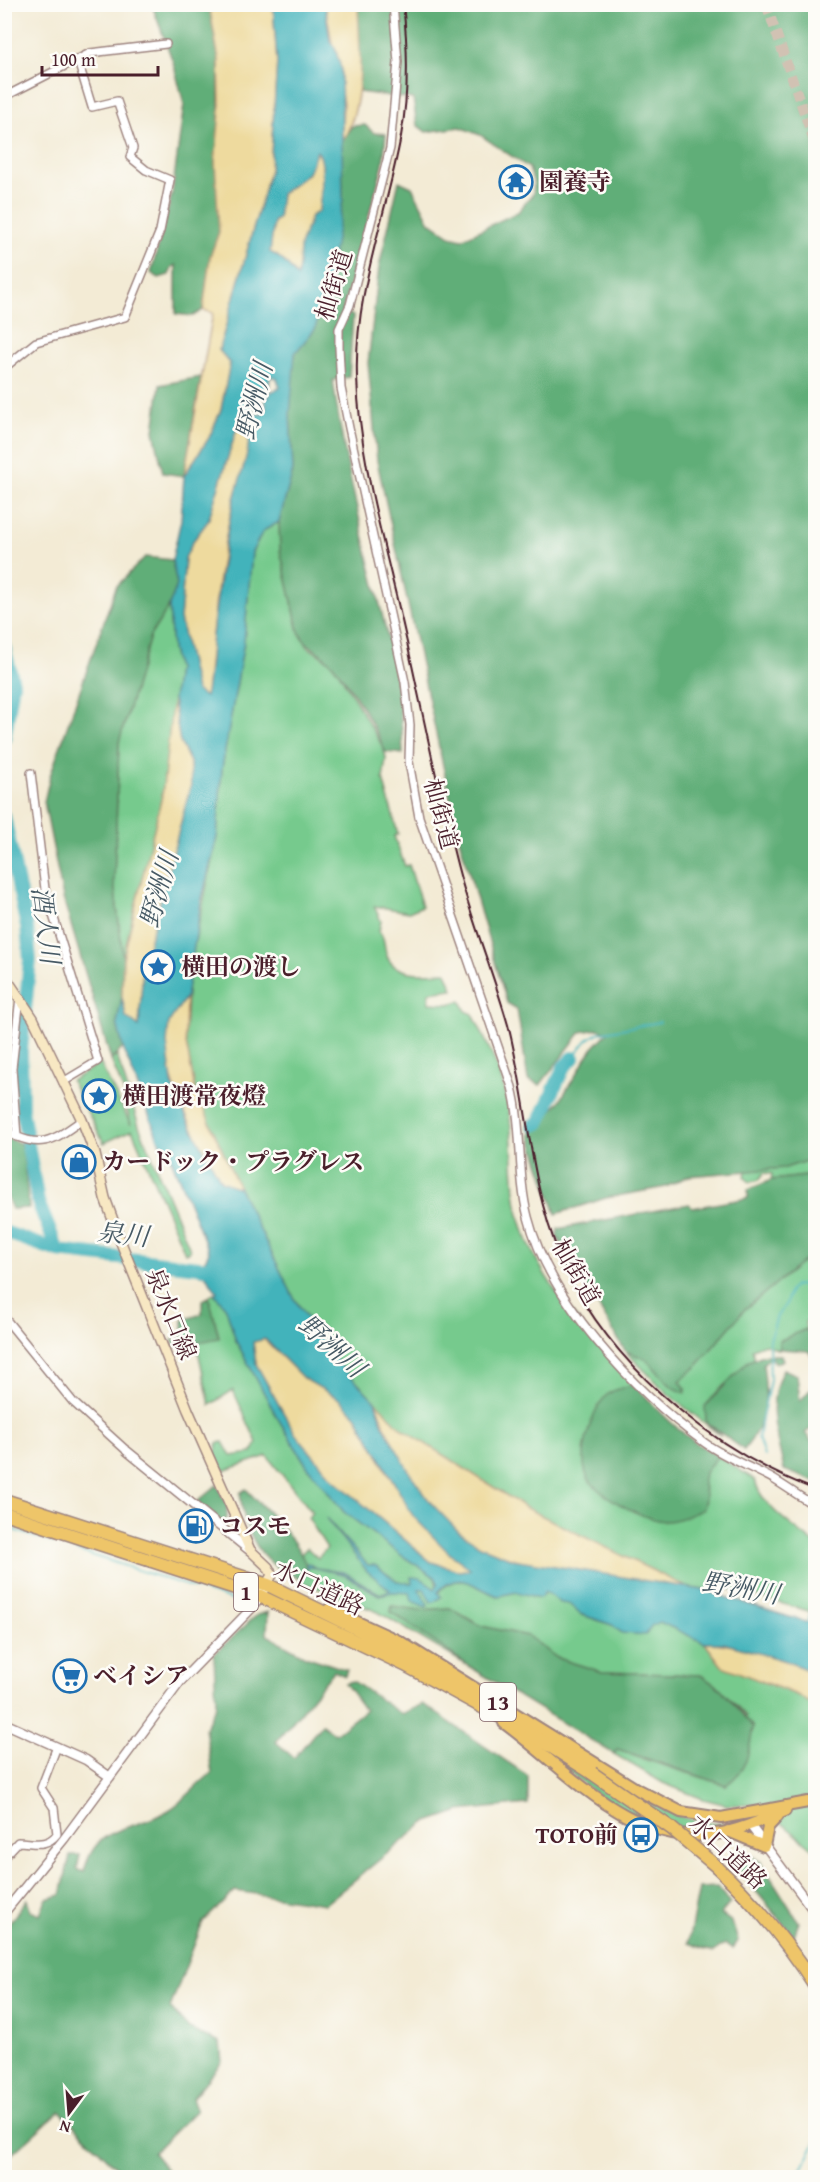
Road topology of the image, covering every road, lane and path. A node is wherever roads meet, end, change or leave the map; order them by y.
1 (393, 4) edge
2 (166, 44) dead end
3 (78, 61) junction
4 (4, 97) edge
5 (4, 368) edge
6 (31, 773) dead end
7 (4, 975) edge
8 (21, 998) junction
9 (63, 1082) junction
10 (82, 1120) junction
11 (4, 1131) edge
12 (18, 1137) junction
13 (4, 1317) edge
14 (127, 1451) joint
15 (4, 1500) edge
16 (816, 1506) edge
17 (4, 1514) edge
18 (250, 1550) junction
19 (268, 1585) junction
20 (260, 1596) junction
21 (309, 1603) junction
22 (474, 1704) junction
23 (4, 1723) edge
24 (528, 1732) junction
25 (56, 1749) junction
26 (111, 1777) junction
27 (812, 1800) edge
28 (767, 1817) junction
29 (721, 1818) junction
30 (750, 1825) junction
31 (728, 1831) junction
32 (61, 1837) junction
33 (764, 1846) junction
34 (4, 1857) edge
35 (4, 1913) edge
36 (816, 1914) edge
37 (816, 1988) edge

1 - 16 street, 杣街道
2 - 3 street
3 - 4 street
3 - 5 street
6 - 9 street
7 - 8 main road, 泉水口線
8 - 9 main road, 泉水口線
8 - 12 street
9 - 10 main road, 泉水口線
10 - 12 street
10 - 18 main road, 泉水口線
11 - 12 street
13 - 14 street
14 - 18 street
15 - 19 highway, 水口道路 / 1
17 - 20 highway, 水口道路 / 1
18 - 19 main road, 泉水口線
19 - 20 main road
19 - 21 highway, 水口道路 / 1
20 - 22 highway, 水口道路 / 1
20 - 26 street
21 - 24 highway, 水口道路 / 1
21 - 29 main road, 13
22 - 24 highway, 水口道路 / 1
22 - 31 main road, 13
23 - 25 street
24 - 37 highway, 水口道路 / 1, bridge
25 - 26 street
25 - 32 street
26 - 32 street
27 - 28 main road, 13
27 - 28 main road, 13
28 - 29 main road, 13
28 - 30 main road, 13
28 - 33 main road
29 - 30 main road, 13
30 - 31 main road, 13
30 - 33 street
31 - 33 main road
32 - 34 street
32 - 35 street
33 - 36 street

